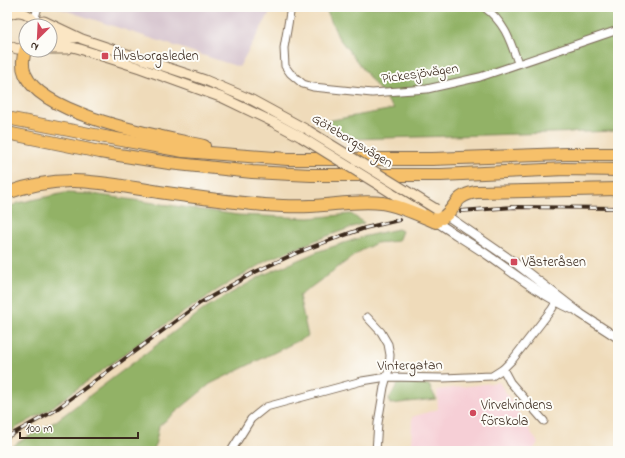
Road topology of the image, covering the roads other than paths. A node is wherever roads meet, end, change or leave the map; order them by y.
1 (38, 7) edge
2 (291, 7) edge
3 (484, 7) edge
4 (13, 12) edge
5 (30, 18) edge
6 (37, 18) edge
7 (58, 28) edge
8 (618, 30) edge
9 (58, 35) edge
10 (82, 39) junction
11 (58, 43) edge
12 (7, 45) edge
13 (18, 49) edge
14 (58, 49) edge
15 (80, 49) junction
16 (23, 58) edge
17 (518, 63) junction
18 (7, 118) edge
19 (7, 133) edge
20 (618, 154) edge
21 (250, 156) junction
22 (618, 170) edge
23 (618, 189) edge
24 (7, 193) edge
25 (422, 212) joint
26 (439, 215) junction
27 (556, 302) junction
28 (581, 314) junction
29 (367, 317) dead end
30 (618, 338) edge
31 (503, 369) junction
32 (387, 377) junction
33 (544, 421) dead end
34 (231, 451) edge
35 (376, 451) edge

1 - 6 street
2 - 17 street, Pickesjövägen
3 - 17 street
4 - 5 main road, Göteborgsvägen
7 - 10 main road, Göteborgsvägen
8 - 17 street, Pickesjövägen
9 - 10 main road, Göteborgsvägen
10 - 26 main road, Göteborgsvägen, bridge
11 - 15 main road, Göteborgsvägen
12 - 13 main road
14 - 15 main road, Göteborgsvägen
15 - 25 main road, Göteborgsvägen, bridge
16 - 21 highway
18 - 21 highway
19 - 22 highway
20 - 21 highway
23 - 26 highway
24 - 26 highway
25 - 26 highway
26 - 27 street, Göteborgsvägen
26 - 28 street, Göteborgsvägen
27 - 28 street, Göteborgsvägen
27 - 31 street, Vintergatan
28 - 30 street, Göteborgsvägen
29 - 32 street
31 - 32 street, Vintergatan
31 - 33 street
32 - 34 street, Vintergatan
32 - 35 street

